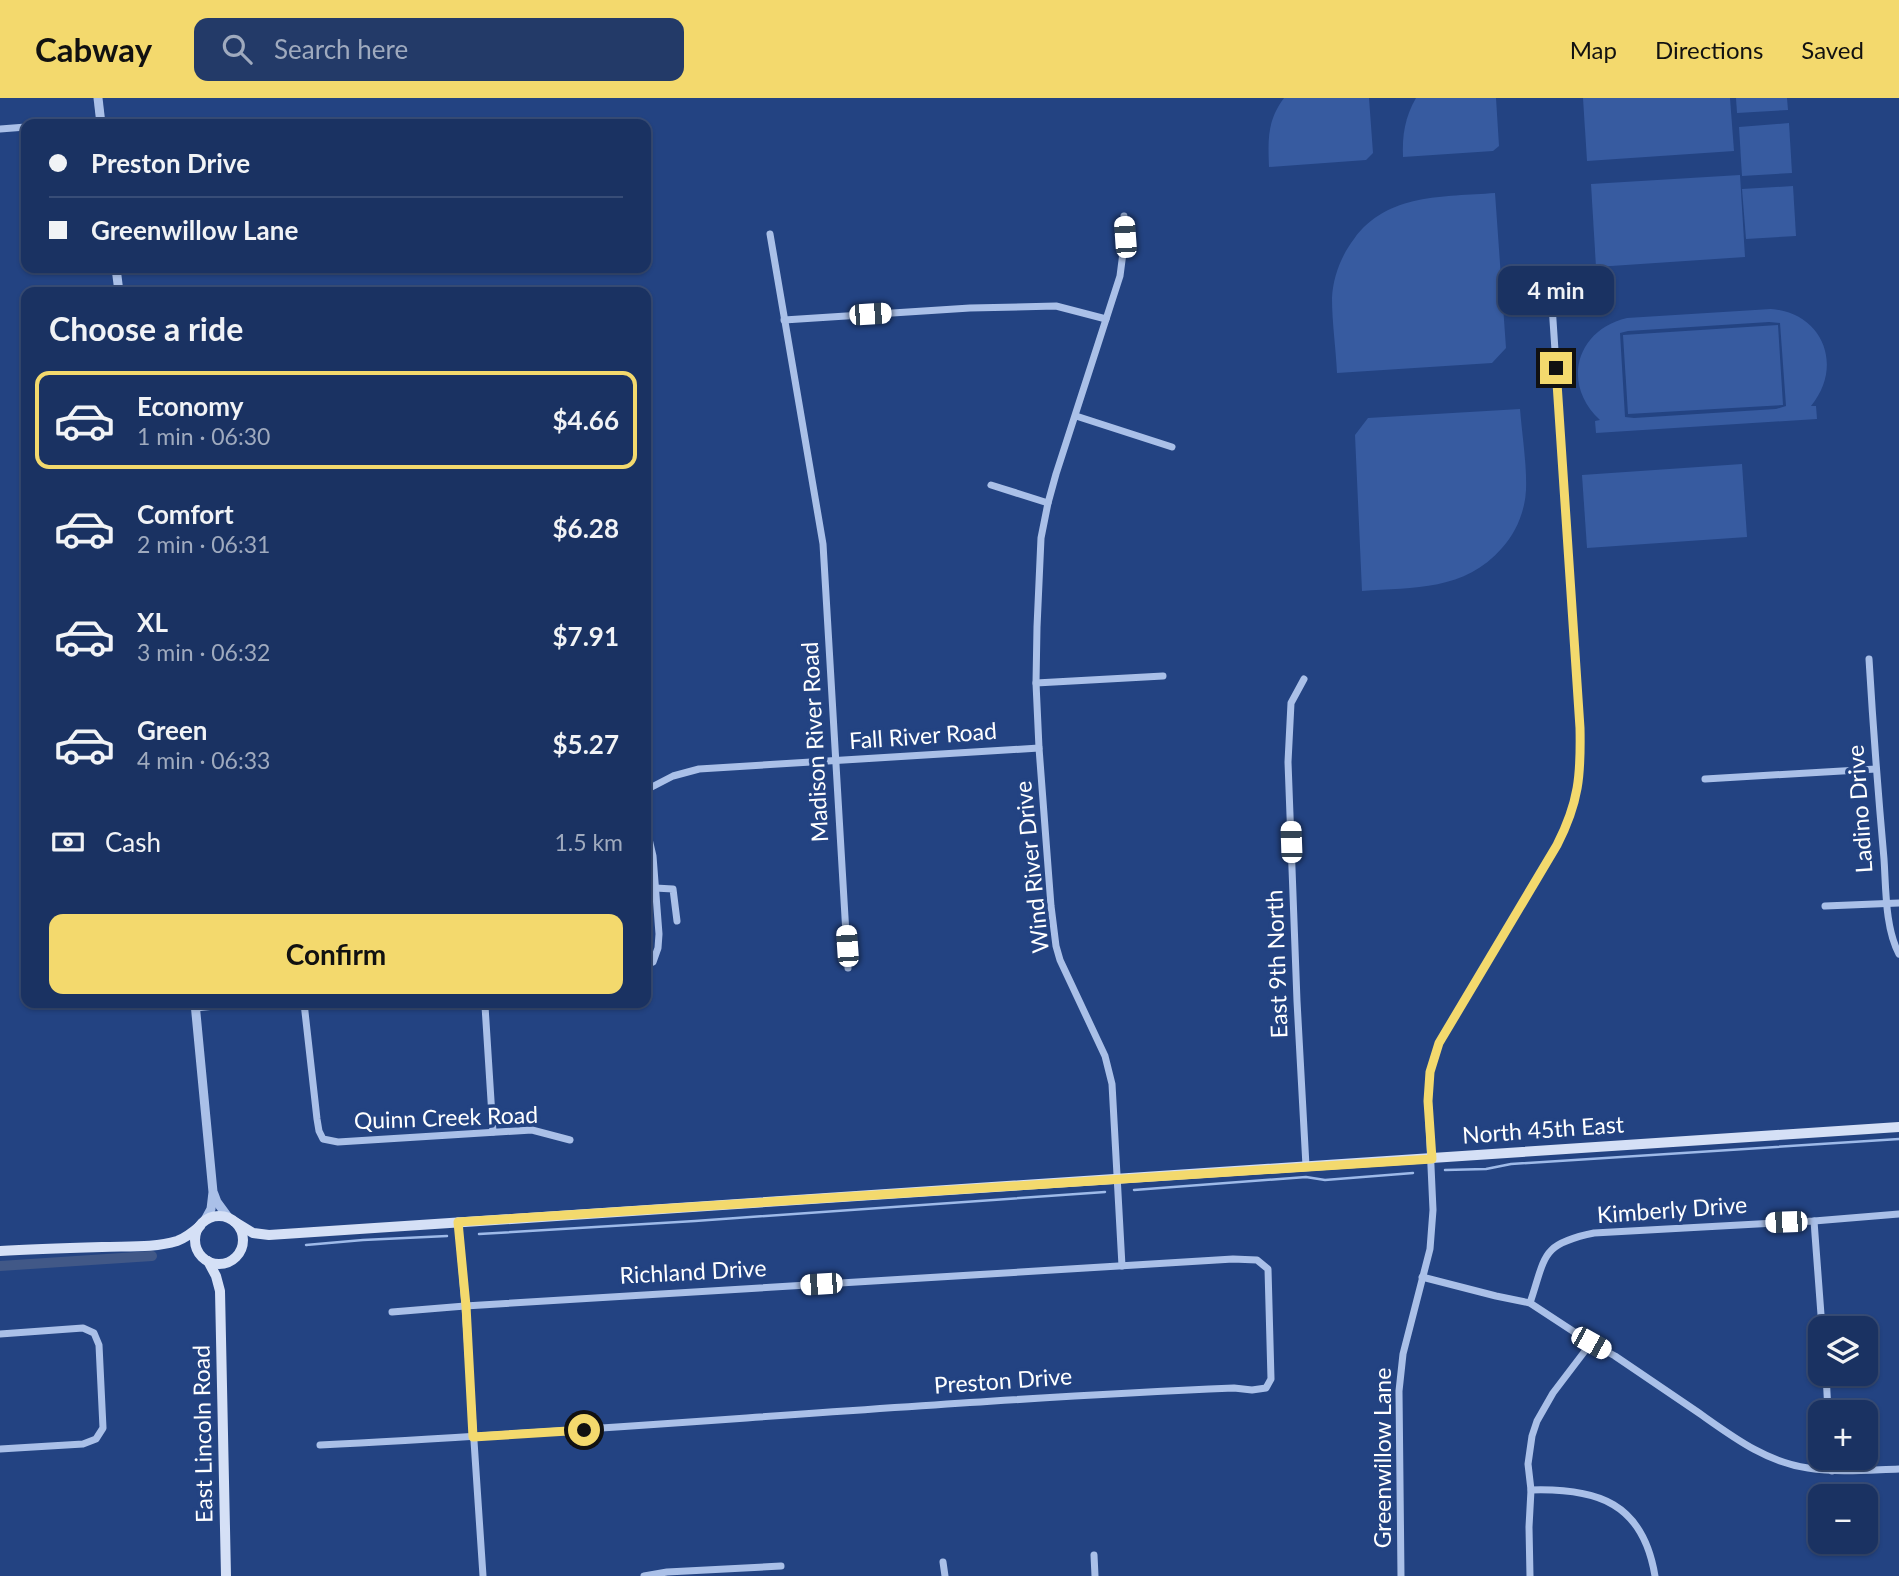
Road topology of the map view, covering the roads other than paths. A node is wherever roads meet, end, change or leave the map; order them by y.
1 (98, 98) edge
2 (101, 119) edge
3 (21, 127) edge
4 (0, 129) edge
5 (1124, 216) dead end
6 (770, 234) dead end
7 (1551, 290) dead end
8 (1106, 319) junction
9 (784, 320) junction
10 (1076, 416) junction
11 (1172, 447) dead end
12 (991, 485) dead end
13 (1048, 503) junction
14 (1869, 659) dead end
15 (1163, 676) dead end
16 (1304, 679) dead end
17 (1036, 683) junction
18 (1039, 748) junction
19 (836, 760) junction
20 (1876, 769) junction
21 (1705, 779) dead end
22 (651, 787) edge
23 (651, 848) edge
24 (655, 888) junction
25 (1899, 903) edge
26 (1887, 904) junction
27 (1825, 906) dead end
28 (677, 920) dead end
29 (1899, 954) edge
30 (651, 963) edge
31 (848, 968) dead end
32 (195, 1008) edge
33 (305, 1008) edge
34 (485, 1008) edge
35 (1899, 1127) edge
36 (493, 1132) junction
37 (570, 1140) dead end
38 (1432, 1159) junction
39 (1306, 1166) junction
40 (1116, 1178) junction
41 (213, 1192) junction
42 (1899, 1214) edge
43 (231, 1219) junction
44 (1814, 1221) junction
45 (458, 1222) junction
46 (202, 1223) junction
47 (269, 1235) junction
48 (167, 1243) junction
49 (241, 1250) junction
50 (0, 1251) edge
51 (205, 1259) junction
52 (232, 1260) junction
53 (1122, 1266) junction
54 (1422, 1277) junction
55 (220, 1291) junction
56 (1530, 1303) junction
57 (466, 1306) junction
58 (392, 1312) dead end
59 (1821, 1316) edge
60 (0, 1334) edge
61 (1591, 1343) junction
62 (473, 1437) junction
63 (320, 1445) dead end
64 (0, 1449) edge
65 (1899, 1469) edge
66 (1832, 1471) joint
67 (1531, 1490) junction
68 (1094, 1555) dead end
69 (943, 1562) dead end
70 (781, 1566) dead end
71 (226, 1576) edge
72 (483, 1576) edge
73 (644, 1576) edge
74 (945, 1576) edge
75 (1095, 1576) edge
76 (1402, 1576) edge
77 (1530, 1576) edge
78 (1655, 1576) edge

1 - 2 street
3 - 4 street
5 - 8 street
6 - 9 street, Madison River Road
7 - 38 street, Greenwillow Lane
8 - 9 street
8 - 10 street
9 - 19 street, Madison River Road
10 - 11 street
10 - 13 street
12 - 13 street
13 - 17 street
14 - 20 street, Ladino Drive
15 - 17 street
16 - 39 street, East 9th North
17 - 18 street, Wind River Drive
18 - 19 street, Fall River Road
18 - 40 street, Wind River Drive
19 - 22 street, Fall River Road
19 - 31 street, Madison River Road
20 - 21 street
20 - 26 street, Ladino Drive
23 - 24 street
24 - 28 street
24 - 30 street
25 - 26 street
26 - 27 street
26 - 29 street, Ladino Drive
32 - 41 street
33 - 36 street, Quinn Creek Road
34 - 36 street
35 - 38 main road, North 45th East
36 - 37 street, Quinn Creek Road
38 - 39 main road, North 45th East
38 - 54 street, Greenwillow Lane
39 - 40 main road, North 45th East
40 - 45 main road, North 45th East
40 - 53 street, Wind River Drive
41 - 43 street
41 - 46 street
42 - 44 street, Kimberly Drive
43 - 46 main road
43 - 47 main road, North 45th East
43 - 49 main road
44 - 56 street, Kimberly Drive
44 - 59 street
45 - 47 main road, North 45th East
45 - 57 street
46 - 48 main road
46 - 51 main road
47 - 49 main road, North 45th East
48 - 50 main road
48 - 51 main road
49 - 52 main road
51 - 52 main road
51 - 55 main road, East Lincoln Road
52 - 55 main road, East Lincoln Road
53 - 57 street, Richland Drive
53 - 62 street, Preston Drive
54 - 56 street
54 - 76 street, Greenwillow Lane
55 - 71 main road, East Lincoln Road
56 - 61 street
57 - 58 street, Richland Drive
57 - 62 street
60 - 64 street
61 - 66 street
61 - 67 street
62 - 63 street
62 - 72 street
65 - 66 street
67 - 77 street
67 - 78 street
68 - 75 street
69 - 74 street
70 - 73 street

